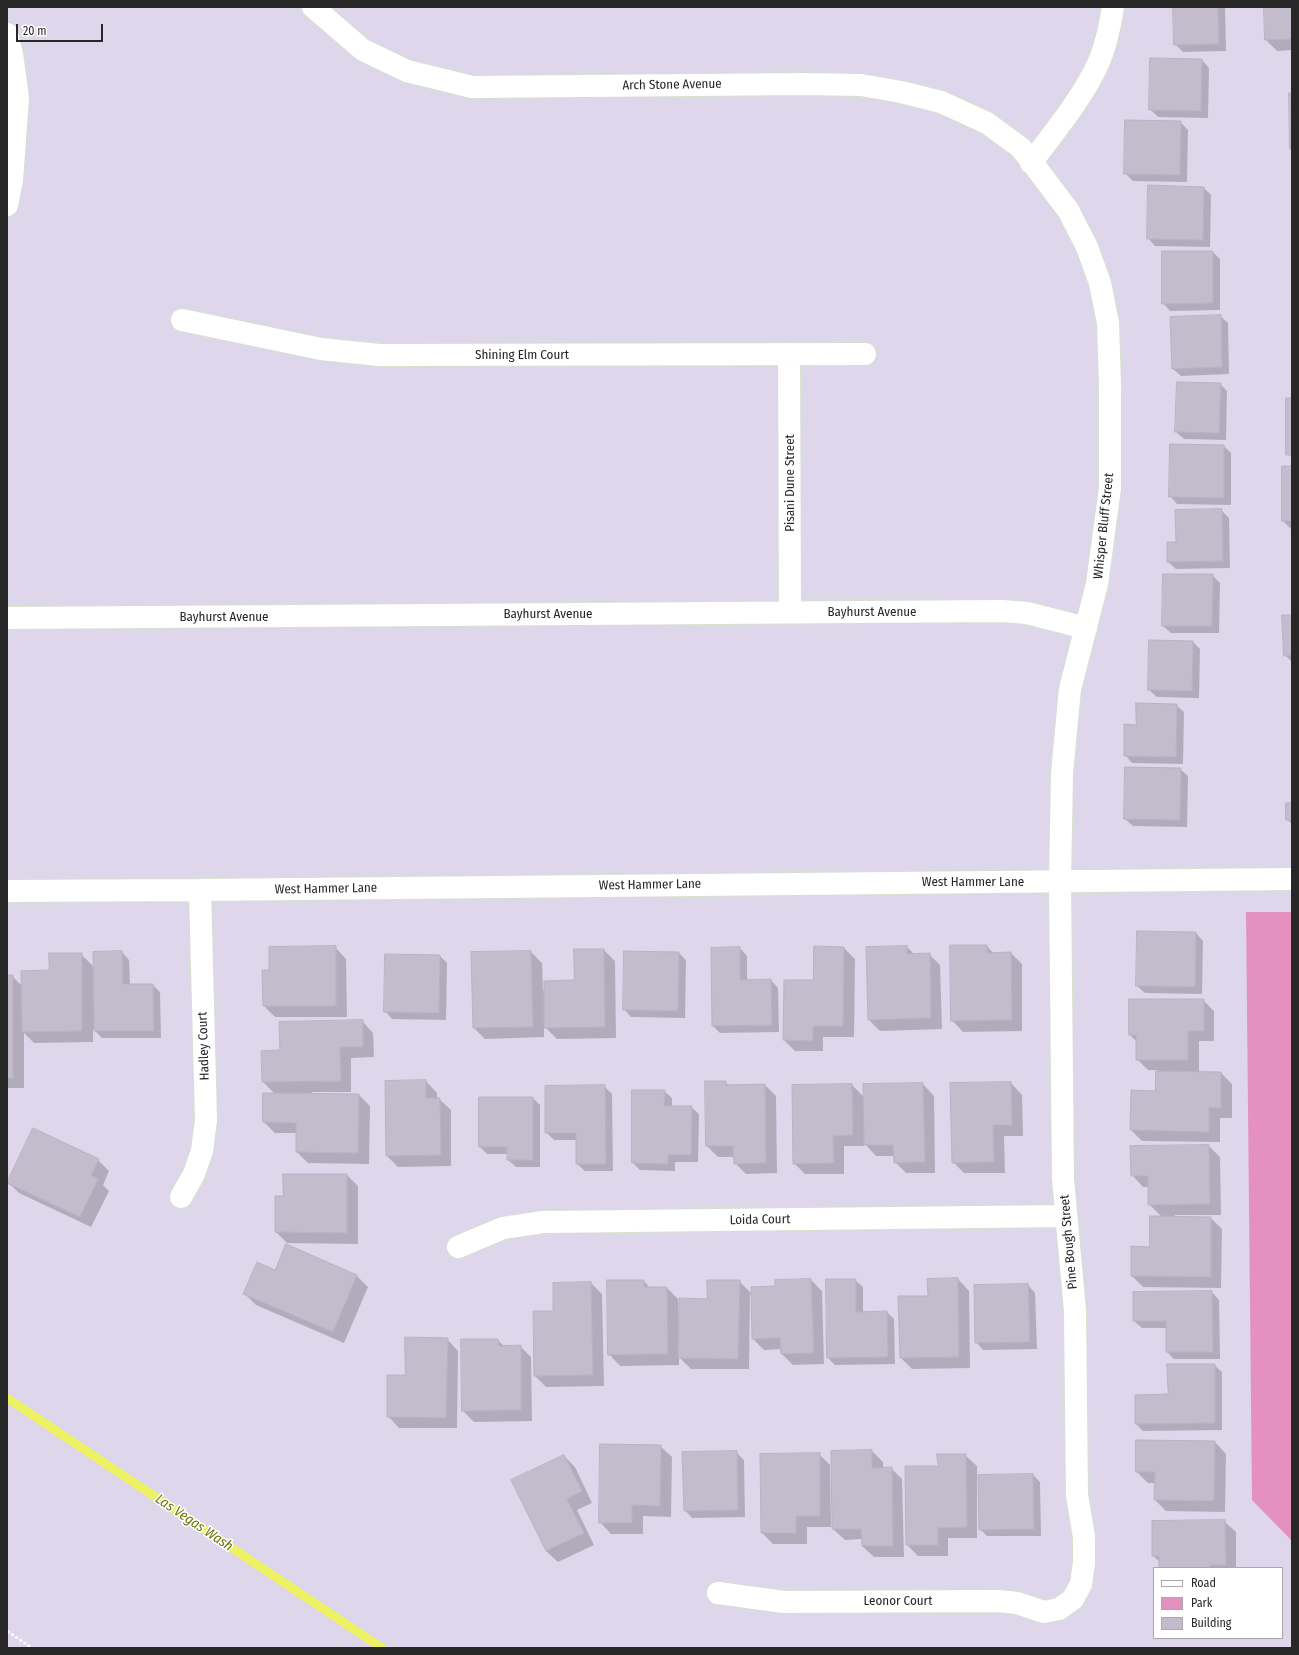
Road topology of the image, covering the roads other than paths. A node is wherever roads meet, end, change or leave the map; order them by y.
1 (313, 7) edge
2 (1113, 7) edge
3 (7, 34) edge
4 (1031, 163) junction
5 (7, 205) edge
6 (182, 320) dead end
7 (789, 354) junction
8 (865, 354) dead end
9 (790, 612) junction
10 (7, 618) edge
11 (1086, 628) junction
12 (1292, 879) edge
13 (1060, 882) junction
14 (200, 890) junction
15 (7, 891) edge
16 (181, 1197) dead end
17 (1066, 1216) junction
18 (458, 1247) dead end
19 (718, 1593) dead end
20 (1073, 1599) joint

1 - 4 street, Arch Stone Avenue
2 - 4 street
3 - 5 street
4 - 11 street, Whisper Bluff Street
6 - 7 street, Shining Elm Court
7 - 8 street, Shining Elm Court
7 - 9 street, Pisani Dune Street
9 - 10 street, Bayhurst Avenue
9 - 11 street, Bayhurst Avenue
11 - 13 street, Whisper Bluff Street
12 - 13 street, West Hammer Lane
13 - 14 street, West Hammer Lane
13 - 17 street, Pine Bough Street
14 - 15 street, West Hammer Lane
14 - 16 street, Hadley Court
17 - 18 street, Loida Court
17 - 20 street, Pine Bough Street
19 - 20 street, Leonor Court

